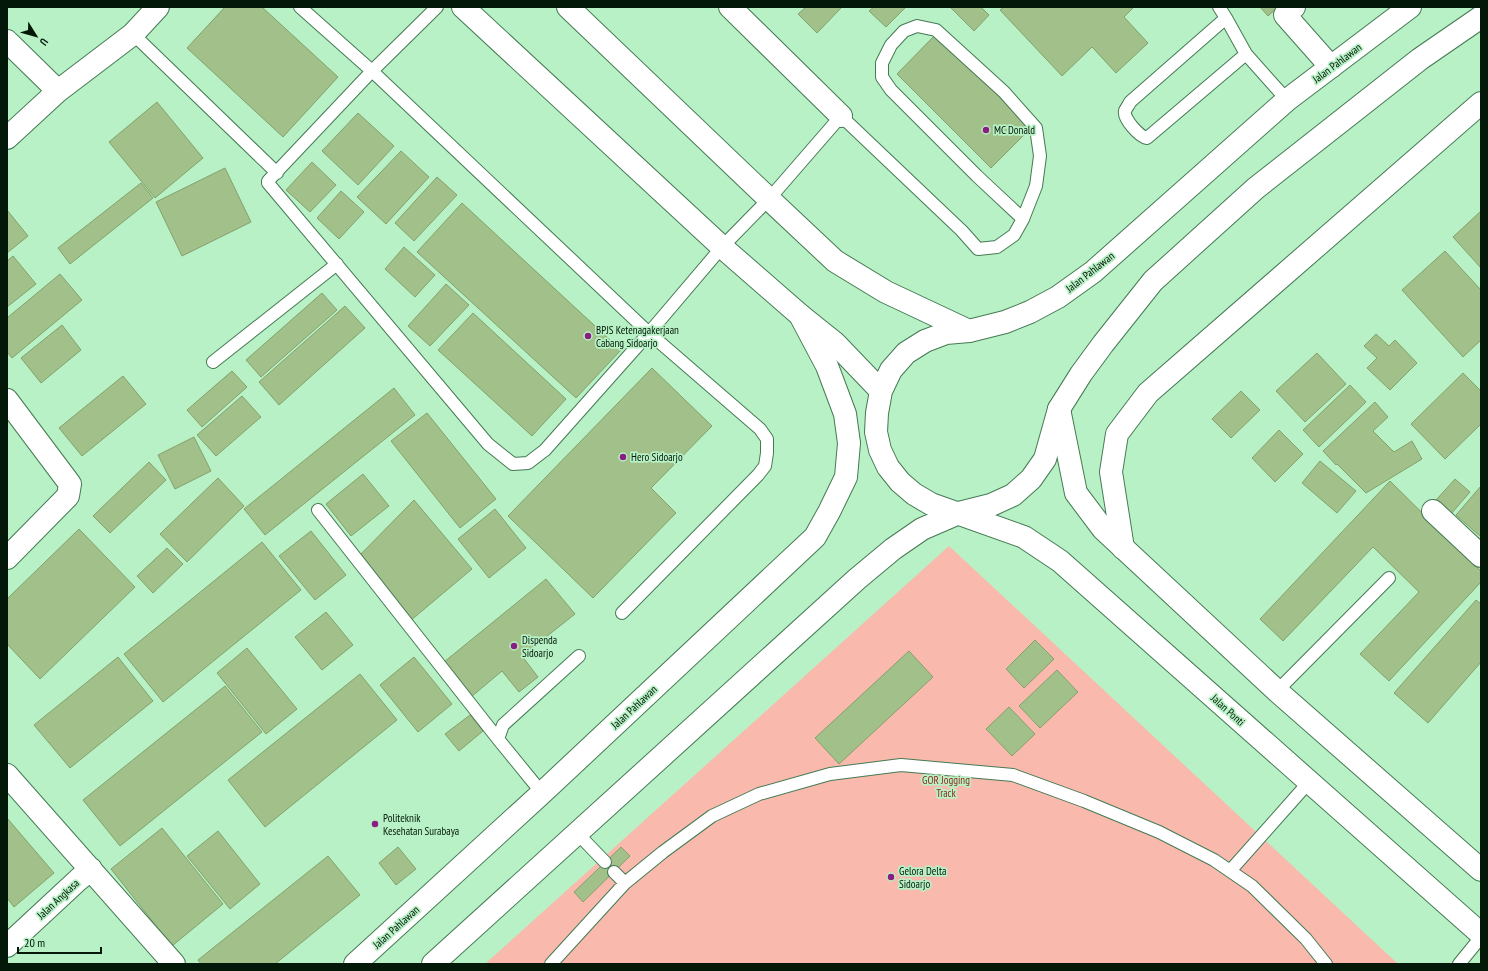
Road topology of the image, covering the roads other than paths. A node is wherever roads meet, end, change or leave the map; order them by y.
1 (158, 7) edge
2 (300, 7) edge
3 (437, 7) edge
4 (463, 7) edge
5 (568, 7) edge
6 (1219, 7) edge
7 (1294, 7) edge
8 (1410, 7) edge
9 (737, 9) edge
10 (1481, 17) edge
11 (1226, 18) junction
12 (133, 34) junction
13 (7, 41) edge
14 (1246, 54) junction
15 (1331, 67) junction
16 (372, 71) junction
17 (58, 92) junction
18 (1287, 100) junction
19 (1481, 103) edge
20 (841, 116) junction
21 (7, 138) edge
22 (277, 173) junction
23 (768, 199) junction
24 (1023, 219) junction
25 (722, 248) junction
26 (336, 264) junction
27 (800, 315) junction
28 (969, 331) junction
29 (649, 333) junction
30 (213, 362) dead end
31 (881, 390) junction
32 (7, 400) edge
33 (1059, 409) junction
34 (318, 510) dead end
35 (1433, 511) dead end
36 (959, 513) junction
37 (1123, 548) junction
38 (1481, 556) edge
39 (7, 558) edge
40 (1389, 578) dead end
41 (622, 613) dead end
42 (579, 656) dead end
43 (1277, 691) junction
44 (498, 739) junction
45 (7, 775) edge
46 (1309, 782) junction
47 (542, 793) junction
48 (577, 834) junction
49 (605, 862) dead end
50 (91, 869) junction
51 (1481, 870) edge
52 (1230, 871) junction
53 (614, 872) dead end
54 (625, 882) junction
55 (1481, 936) edge
56 (7, 946) edge
57 (174, 964) edge
58 (355, 964) edge
59 (434, 964) edge
60 (551, 964) edge
61 (1326, 964) edge
62 (1460, 964) edge

1 - 12 main road
2 - 16 lane
3 - 16 lane
4 - 25 main road
5 - 23 main road
6 - 11 lane
7 - 15 main road
8 - 15 main road, Jalan Pahlawan
9 - 20 main road
10 - 33 main road
11 - 14 lane
11 - 14 lane
12 - 17 main road
12 - 22 lane
13 - 17 main road
14 - 18 lane
15 - 18 main road, Jalan Pahlawan
16 - 22 lane
16 - 29 lane
17 - 21 main road
18 - 28 main road, Jalan Pahlawan
19 - 37 main road
20 - 23 lane
20 - 24 lane
22 - 26 lane
23 - 25 lane
23 - 28 main road
24 - 24 lane
25 - 27 main road
25 - 29 lane
26 - 29 lane
26 - 30 lane
27 - 31 main road
27 - 47 main road, Jalan Pahlawan
28 - 31 main road, Jalan Pahlawan
29 - 41 lane
31 - 36 main road, Jalan Pahlawan
32 - 39 main road
33 - 36 main road
33 - 37 main road
34 - 44 lane
35 - 38 main road
36 - 46 main road, Jalan Ponti
36 - 48 main road
37 - 43 main road
40 - 43 lane
42 - 44 lane
43 - 51 main road
44 - 47 lane
45 - 50 main road
46 - 52 lane
46 - 55 main road, Jalan Ponti
47 - 58 main road, Jalan Pahlawan
48 - 49 lane
48 - 59 main road
50 - 56 main road, Jalan Angkasa
50 - 57 main road
52 - 54 lane
52 - 61 lane
53 - 54 lane
54 - 60 lane
55 - 62 lane

